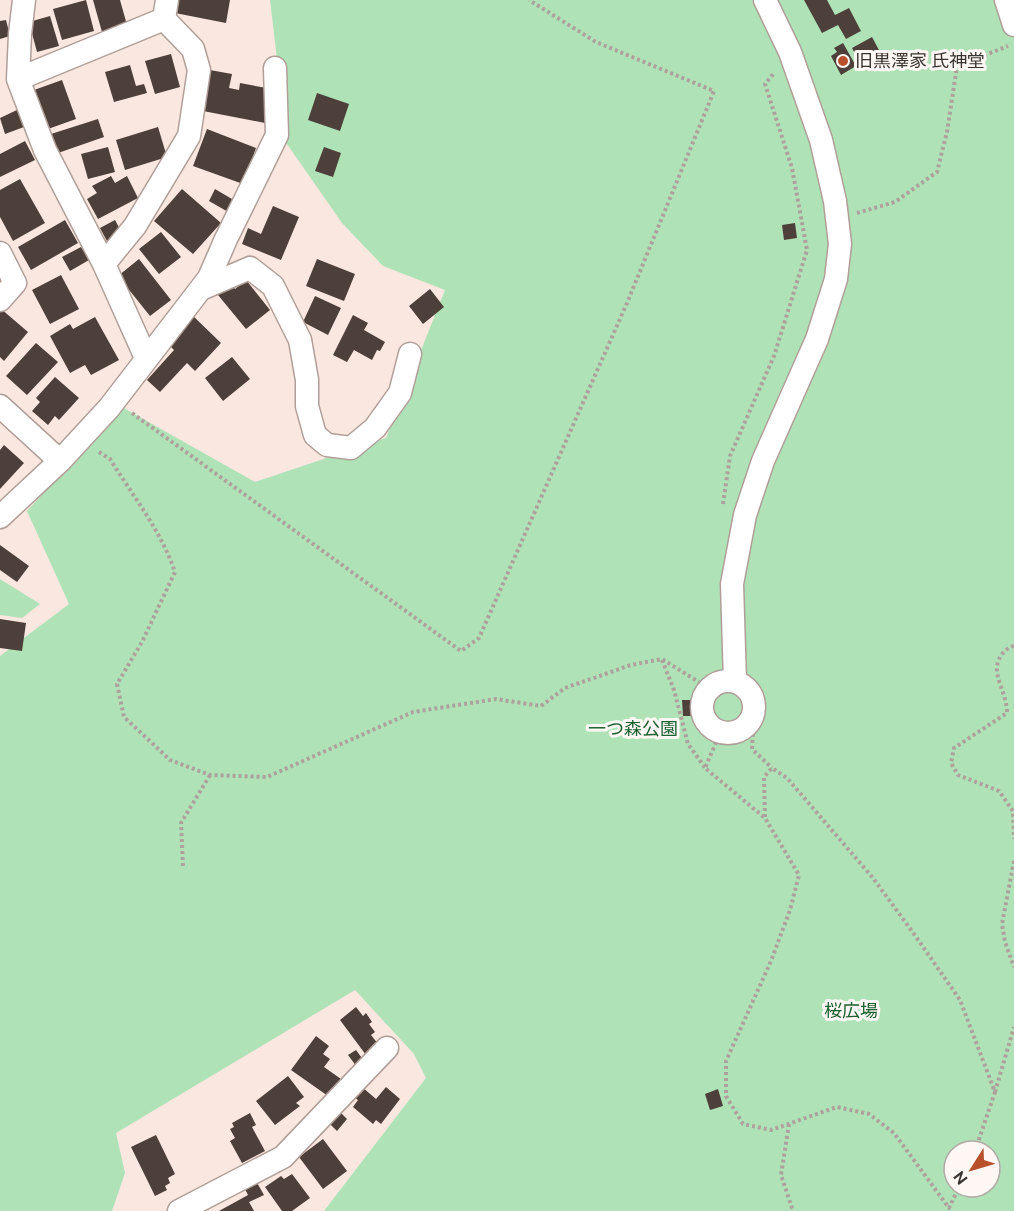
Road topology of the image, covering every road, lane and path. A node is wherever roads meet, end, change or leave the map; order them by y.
1 (24, 0) edge
2 (529, 0) edge
3 (765, 0) edge
4 (1006, 0) edge
5 (165, 10) edge
6 (1014, 25) edge
7 (1014, 43) edge
8 (790, 52) junction
9 (275, 68) dead end
10 (18, 79) junction
11 (838, 219) junction
12 (0, 252) edge
13 (104, 264) junction
14 (201, 289) junction
15 (0, 300) edge
16 (410, 354) dead end
17 (146, 358) junction
18 (114, 401) junction
19 (0, 406) edge
20 (80, 439) junction
21 (60, 461) junction
22 (721, 514) dead end
23 (0, 517) edge
24 (1014, 646) edge
25 (662, 659) junction
26 (735, 682) junction
27 (710, 689) junction
28 (754, 710) junction
29 (721, 732) junction
30 (705, 768) junction
31 (772, 768) junction
32 (210, 775) junction
33 (765, 818) junction
34 (1014, 839) edge
35 (1014, 861) edge
36 (183, 866) dead end
37 (1014, 967) edge
38 (1014, 1027) edge
39 (387, 1048) dead end
40 (995, 1092) junction
41 (789, 1124) junction
42 (979, 1139) edge
43 (949, 1209) edge
44 (179, 1211) edge
45 (793, 1211) edge

1 - 10 street
2 - 18 path
3 - 8 street
4 - 6 street
5 - 10 street
5 - 13 street
7 - 11 path
8 - 11 street
8 - 22 path
9 - 14 street
10 - 13 street
11 - 26 street
12 - 15 street
13 - 17 street
14 - 16 street
14 - 17 street
17 - 18 street
18 - 20 street
19 - 21 street
20 - 21 street
20 - 32 path
21 - 23 street
24 - 34 path
25 - 27 path
25 - 30 path
25 - 32 path
26 - 27 street
26 - 28 street
27 - 29 street
28 - 29 street
28 - 31 path
29 - 30 path
30 - 33 path
31 - 33 path
31 - 40 path
32 - 36 path
33 - 41 path
35 - 37 path
38 - 40 path
39 - 44 street
40 - 42 path
41 - 43 path
41 - 45 path

